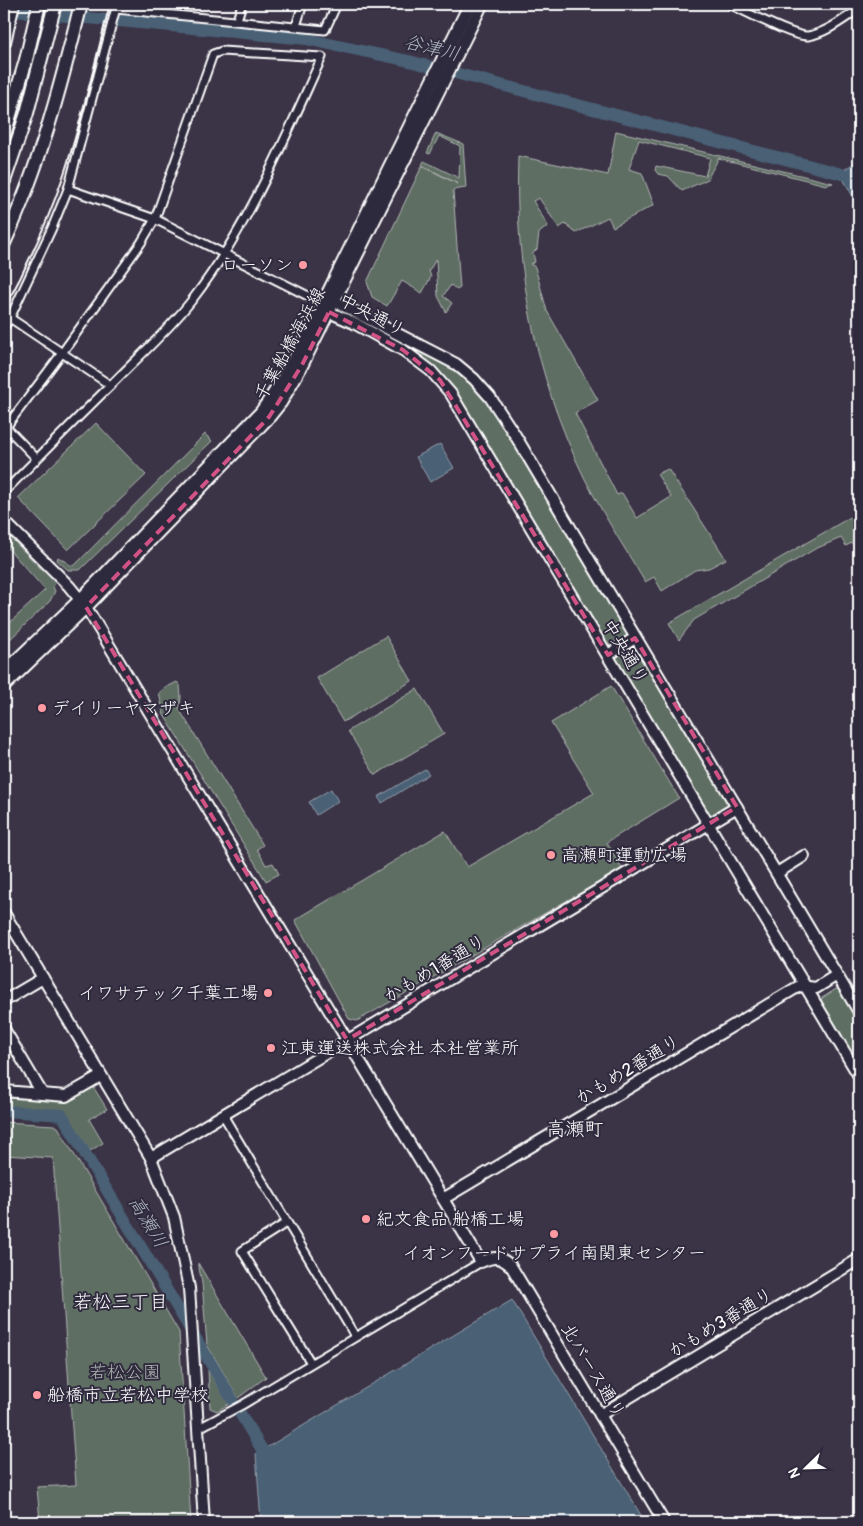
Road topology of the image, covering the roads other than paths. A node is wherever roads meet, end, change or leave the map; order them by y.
1 (13, 4) edge
2 (39, 4) edge
3 (55, 4) edge
4 (81, 4) edge
5 (242, 4) edge
6 (303, 4) edge
7 (337, 4) edge
8 (470, 4) edge
9 (482, 4) edge
10 (729, 4) edge
11 (117, 6) edge
12 (859, 9) edge
13 (237, 20) junction
14 (296, 26) junction
15 (4, 42) edge
16 (444, 68) junction
17 (438, 80) junction
18 (4, 135) edge
19 (4, 182) edge
20 (68, 189) junction
21 (155, 218) junction
22 (4, 242) edge
23 (224, 253) junction
24 (334, 301) junction
25 (325, 308) junction
26 (10, 318) junction
27 (4, 327) edge
28 (62, 353) junction
29 (110, 385) junction
30 (37, 459) junction
31 (4, 492) edge
32 (4, 520) edge
33 (83, 603) junction
34 (635, 638) junction
35 (608, 655) junction
36 (4, 672) edge
37 (4, 686) edge
38 (737, 807) junction
39 (709, 824) junction
40 (804, 856) dead end
41 (777, 873) junction
42 (4, 913) edge
43 (837, 975) junction
44 (43, 978) junction
45 (805, 986) junction
46 (4, 1002) edge
47 (859, 1012) edge
48 (4, 1029) edge
49 (347, 1040) junction
50 (101, 1076) junction
51 (859, 1076) edge
52 (4, 1092) edge
53 (42, 1093) junction
54 (223, 1115) junction
55 (151, 1158) junction
56 (443, 1199) junction
57 (286, 1223) junction
58 (859, 1258) edge
59 (481, 1262) junction
60 (355, 1336) junction
61 (311, 1364) junction
62 (600, 1415) junction
63 (198, 1428) junction
64 (204, 1522) edge
65 (664, 1522) edge

1 - 15 highway
2 - 18 highway
3 - 19 highway
4 - 22 highway
5 - 13 street
6 - 14 street
7 - 14 street
8 - 16 main road, 千葉船橋海浜線
9 - 16 main road, 千葉船橋海浜線
10 - 12 street
11 - 13 street
11 - 20 street
13 - 14 street
16 - 17 main road, 千葉船橋海浜線
17 - 24 main road, 千葉船橋海浜線
17 - 25 main road, 千葉船橋海浜線
20 - 21 street
20 - 26 street
21 - 23 street
21 - 23 street
21 - 28 street
23 - 25 street
23 - 29 street
24 - 25 main road, 千葉船橋海浜線
24 - 34 street, 中央通り
25 - 33 main road, 千葉船橋海浜線
25 - 35 street, 中央通り
26 - 27 street
26 - 28 street
28 - 29 street
28 - 30 street
29 - 30 street
30 - 31 street
32 - 33 street
33 - 36 main road, 千葉船橋海浜線
33 - 37 main road, 千葉船橋海浜線
33 - 49 street
34 - 35 street
34 - 38 street, 中央通り
35 - 39 street, 中央通り
38 - 39 street, かもめ1番通り
38 - 41 street, 中央通り
39 - 45 street, 中央通り
39 - 49 street, かもめ1番通り
40 - 41 street
41 - 43 street, 中央通り
42 - 44 street
43 - 45 street, かもめ2番通り
43 - 47 street, 中央通り
44 - 46 street
44 - 50 street
45 - 51 street, 中央通り
45 - 56 street, かもめ2番通り
48 - 53 street
49 - 54 street, かもめ1番通り
49 - 56 street
50 - 53 street
50 - 55 street
52 - 53 street
54 - 55 street, かもめ1番通り
54 - 57 street
55 - 63 street
56 - 59 street
57 - 60 street
57 - 61 street
58 - 62 street, かもめ3番通り
59 - 60 street
59 - 62 street, 北バース通り
60 - 61 street
61 - 63 street
62 - 65 street, 北バース通り
63 - 64 street

